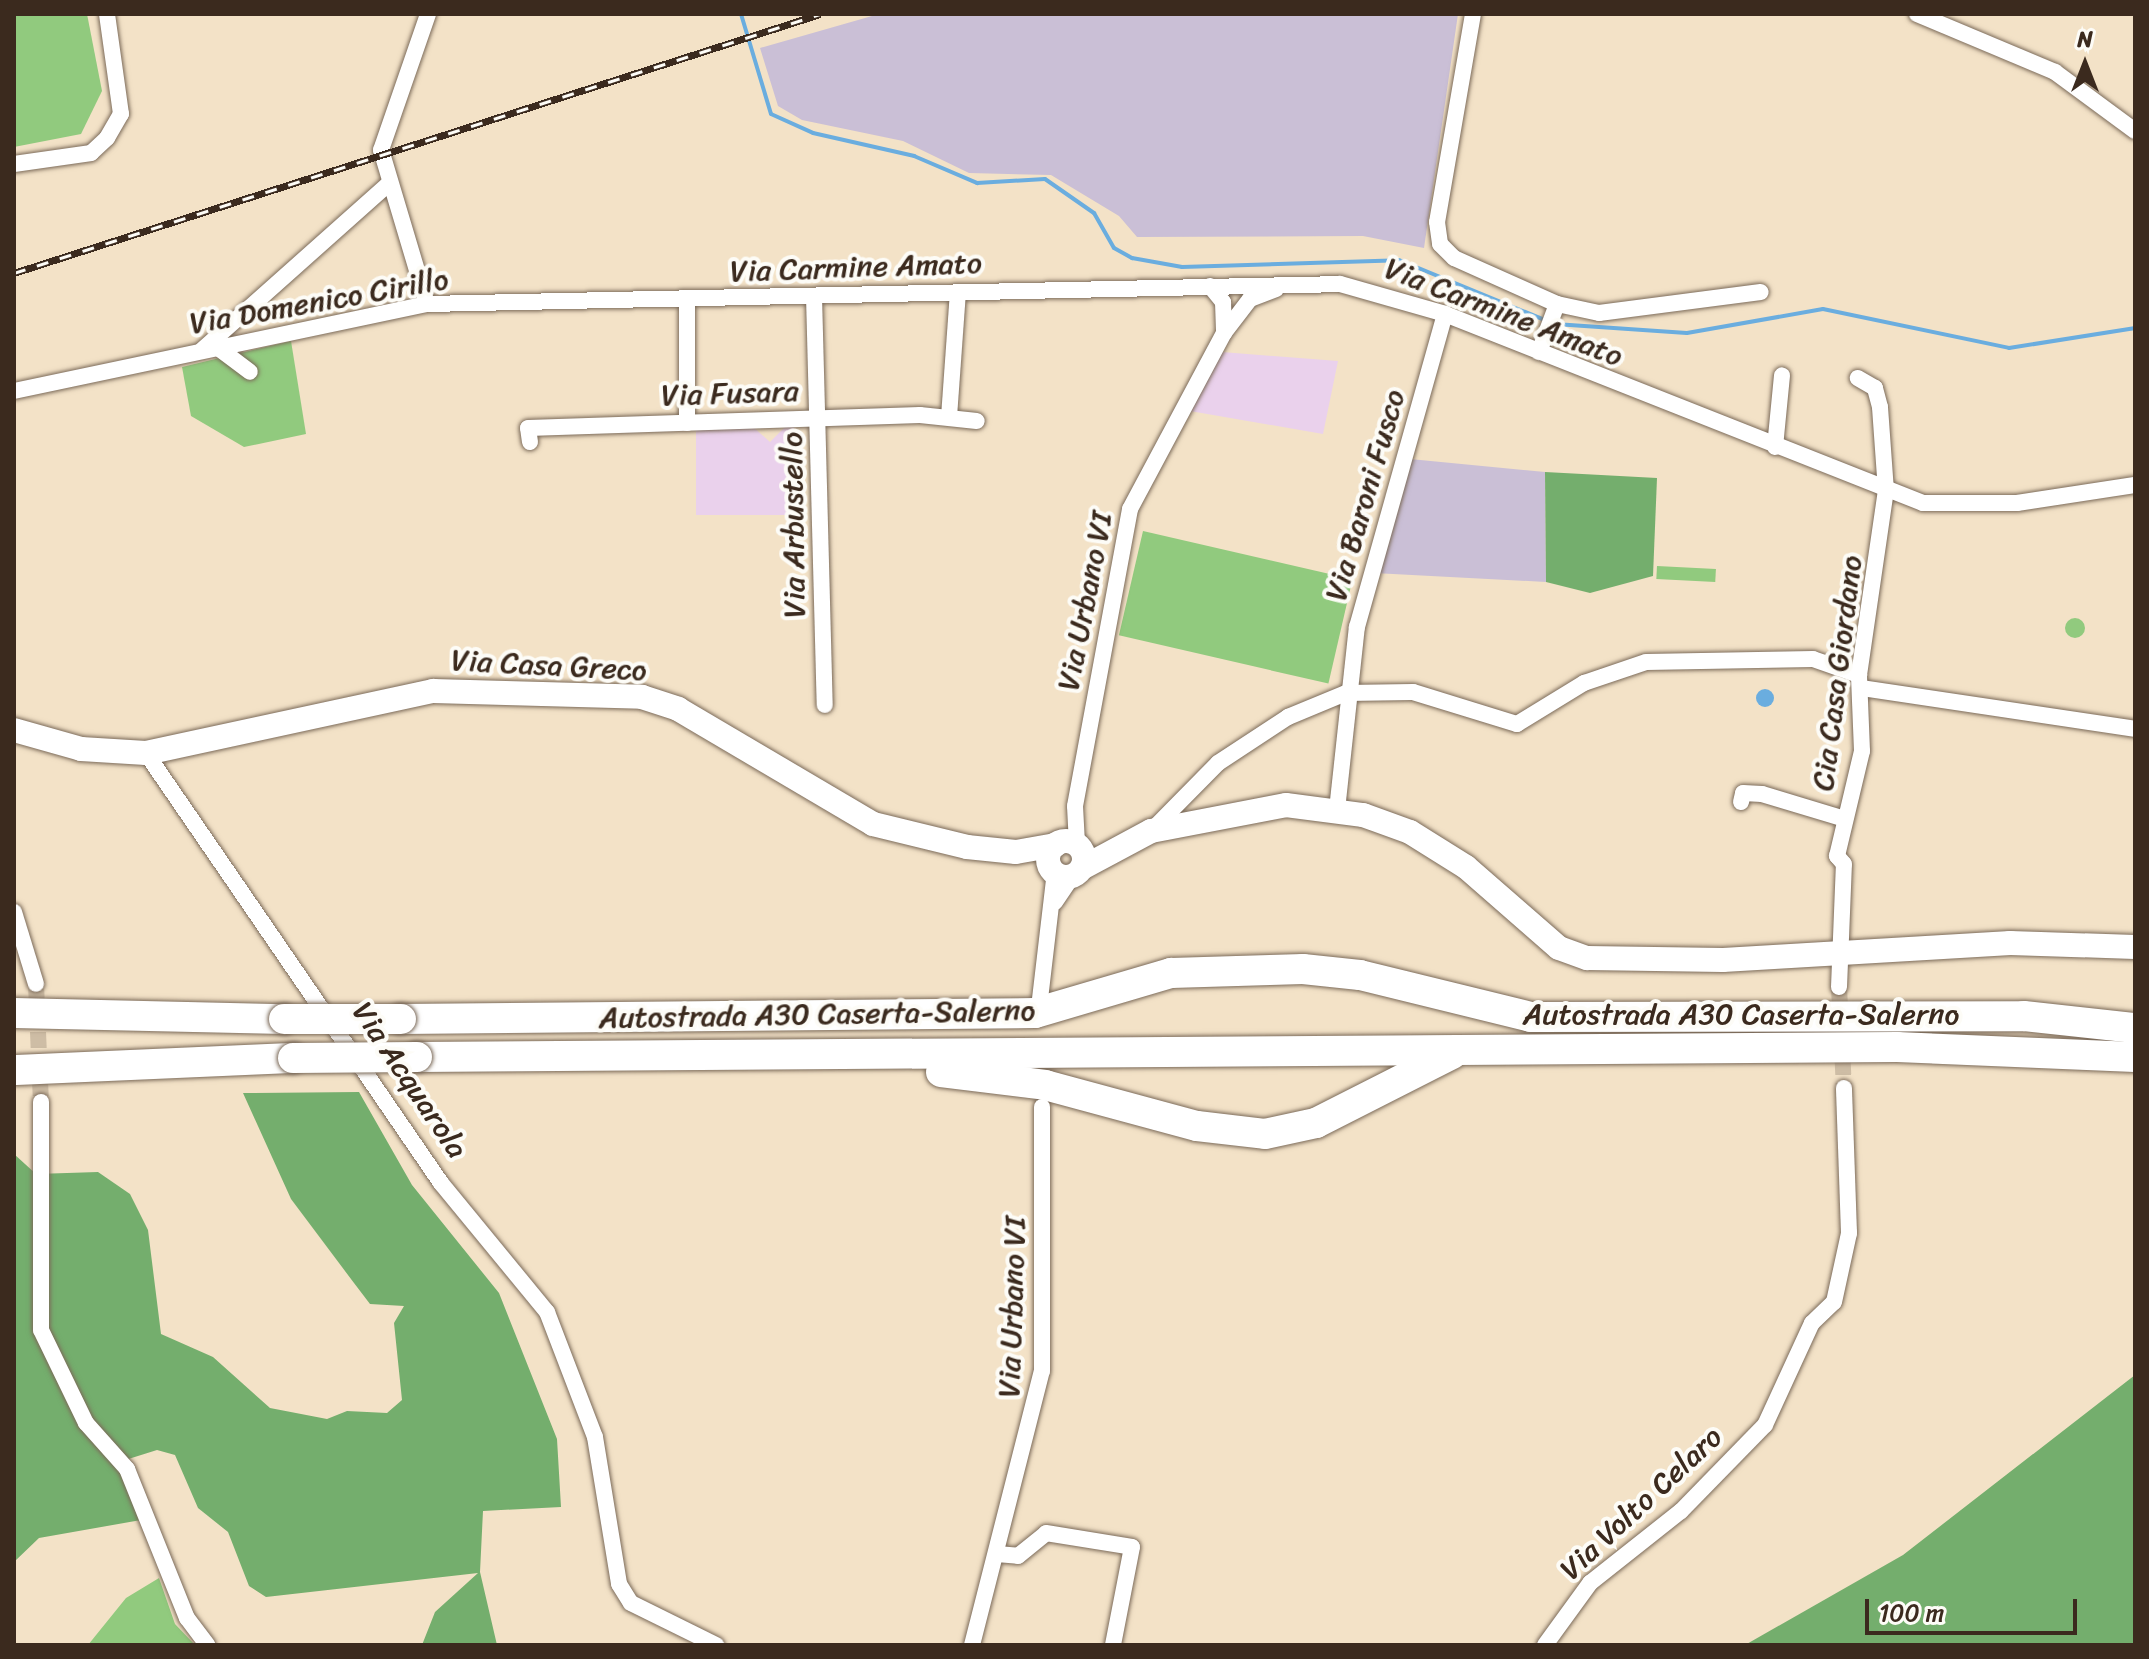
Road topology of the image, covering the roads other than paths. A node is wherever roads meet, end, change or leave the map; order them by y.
1 (107, 14) edge
2 (428, 14) edge
3 (1473, 14) edge
4 (1917, 14) edge
5 (2135, 131) edge
6 (14, 164) edge
7 (388, 184) junction
8 (1210, 286) junction
9 (958, 292) junction
10 (1761, 292) dead end
11 (1244, 293) junction
12 (814, 296) junction
13 (687, 299) junction
14 (1223, 302) junction
15 (427, 304) junction
16 (1556, 308) junction
17 (1445, 314) junction
18 (1224, 333) junction
19 (1542, 344) junction
20 (209, 349) junction
21 (250, 372) dead end
22 (1782, 375) dead end
23 (1858, 378) dead end
24 (14, 391) edge
25 (949, 417) junction
26 (818, 418) junction
27 (977, 421) dead end
28 (687, 423) junction
29 (530, 442) dead end
30 (1775, 447) junction
31 (2135, 485) edge
32 (1886, 491) junction
33 (1861, 682) junction
34 (1346, 693) junction
35 (825, 705) dead end
36 (2135, 729) edge
37 (14, 730) edge
38 (146, 753) junction
39 (1741, 802) dead end
40 (1337, 810) junction
41 (1845, 819) junction
42 (1151, 831) junction
43 (1070, 857) junction
44 (14, 912) edge
45 (2135, 947) edge
46 (1837, 953) junction
47 (36, 984) tunnel mouth
48 (1839, 987) tunnel mouth
49 (1040, 999) dead end
50 (14, 1013) edge
51 (2135, 1028) edge
52 (1458, 1051) junction
53 (755, 1056) junction
54 (2135, 1057) edge
55 (14, 1070) edge
56 (1844, 1088) tunnel mouth
57 (41, 1102) tunnel mouth
58 (1042, 1107) dead end
59 (997, 1554) junction
60 (207, 1645) edge
61 (716, 1645) edge
62 (972, 1645) edge
63 (1113, 1645) edge
64 (1545, 1645) edge

1 - 6 street
2 - 7 street
3 - 16 street
4 - 5 street
7 - 15 street
7 - 20 street
8 - 9 street, Via Carmine Amato
8 - 11 street, Via Carmine Amato
8 - 14 street
9 - 12 street, Via Carmine Amato
9 - 25 street
10 - 16 street
11 - 14 street
11 - 17 street, Via Carmine Amato
11 - 18 street, Via Urbano VI
12 - 13 street, Via Carmine Amato
12 - 26 street, Via Arbustello
13 - 15 street, Via Domenico Cirillo
13 - 28 street
14 - 18 street, Via Urbano VI
15 - 20 street, Via Domenico Cirillo
16 - 19 street
17 - 19 street, Via Carmine Amato
17 - 34 street, Via Baroni Fusco
18 - 43 street, Via Urbano VI
19 - 30 street, Via Carmine Amato
20 - 21 street
20 - 24 street, Via Domenico Cirillo
22 - 30 street
23 - 32 street, Cia Casa Giordano
25 - 26 street, Via Fusara
25 - 27 street, Via Fusara
26 - 28 street, Via Fusara
26 - 35 street, Via Arbustello
28 - 29 street, Via Fusara
30 - 32 street, Via Carmine Amato
31 - 32 street, Via Carmine Amato
32 - 33 street, Cia Casa Giordano
33 - 34 street
33 - 36 street
33 - 41 street, Cia Casa Giordano
34 - 40 street, Via Baroni Fusco
34 - 42 street
37 - 38 main road
38 - 43 main road, Via Casa Greco
38 - 61 street, Via Acquarola
39 - 41 street
40 - 42 main road, Via Casa Greco
40 - 46 main road, Via Casa Greco
41 - 46 street, Cia Casa Giordano
42 - 43 main road, Via Casa Greco
43 - 49 street
44 - 47 street
45 - 46 main road, Via Casa Greco
46 - 48 street
50 - 51 highway, Autostrada A30 Caserta-Salerno, bridge
52 - 53 highway, Autostrada A30 Caserta-Salerno
52 - 53 highway
52 - 54 highway, Autostrada A30 Caserta-Salerno
53 - 55 highway, Autostrada A30 Caserta-Salerno, bridge
56 - 64 street, Via Volto Celaro
57 - 60 street
58 - 59 street, Via Urbano VI
59 - 62 street, Via Urbano VI
59 - 63 street

